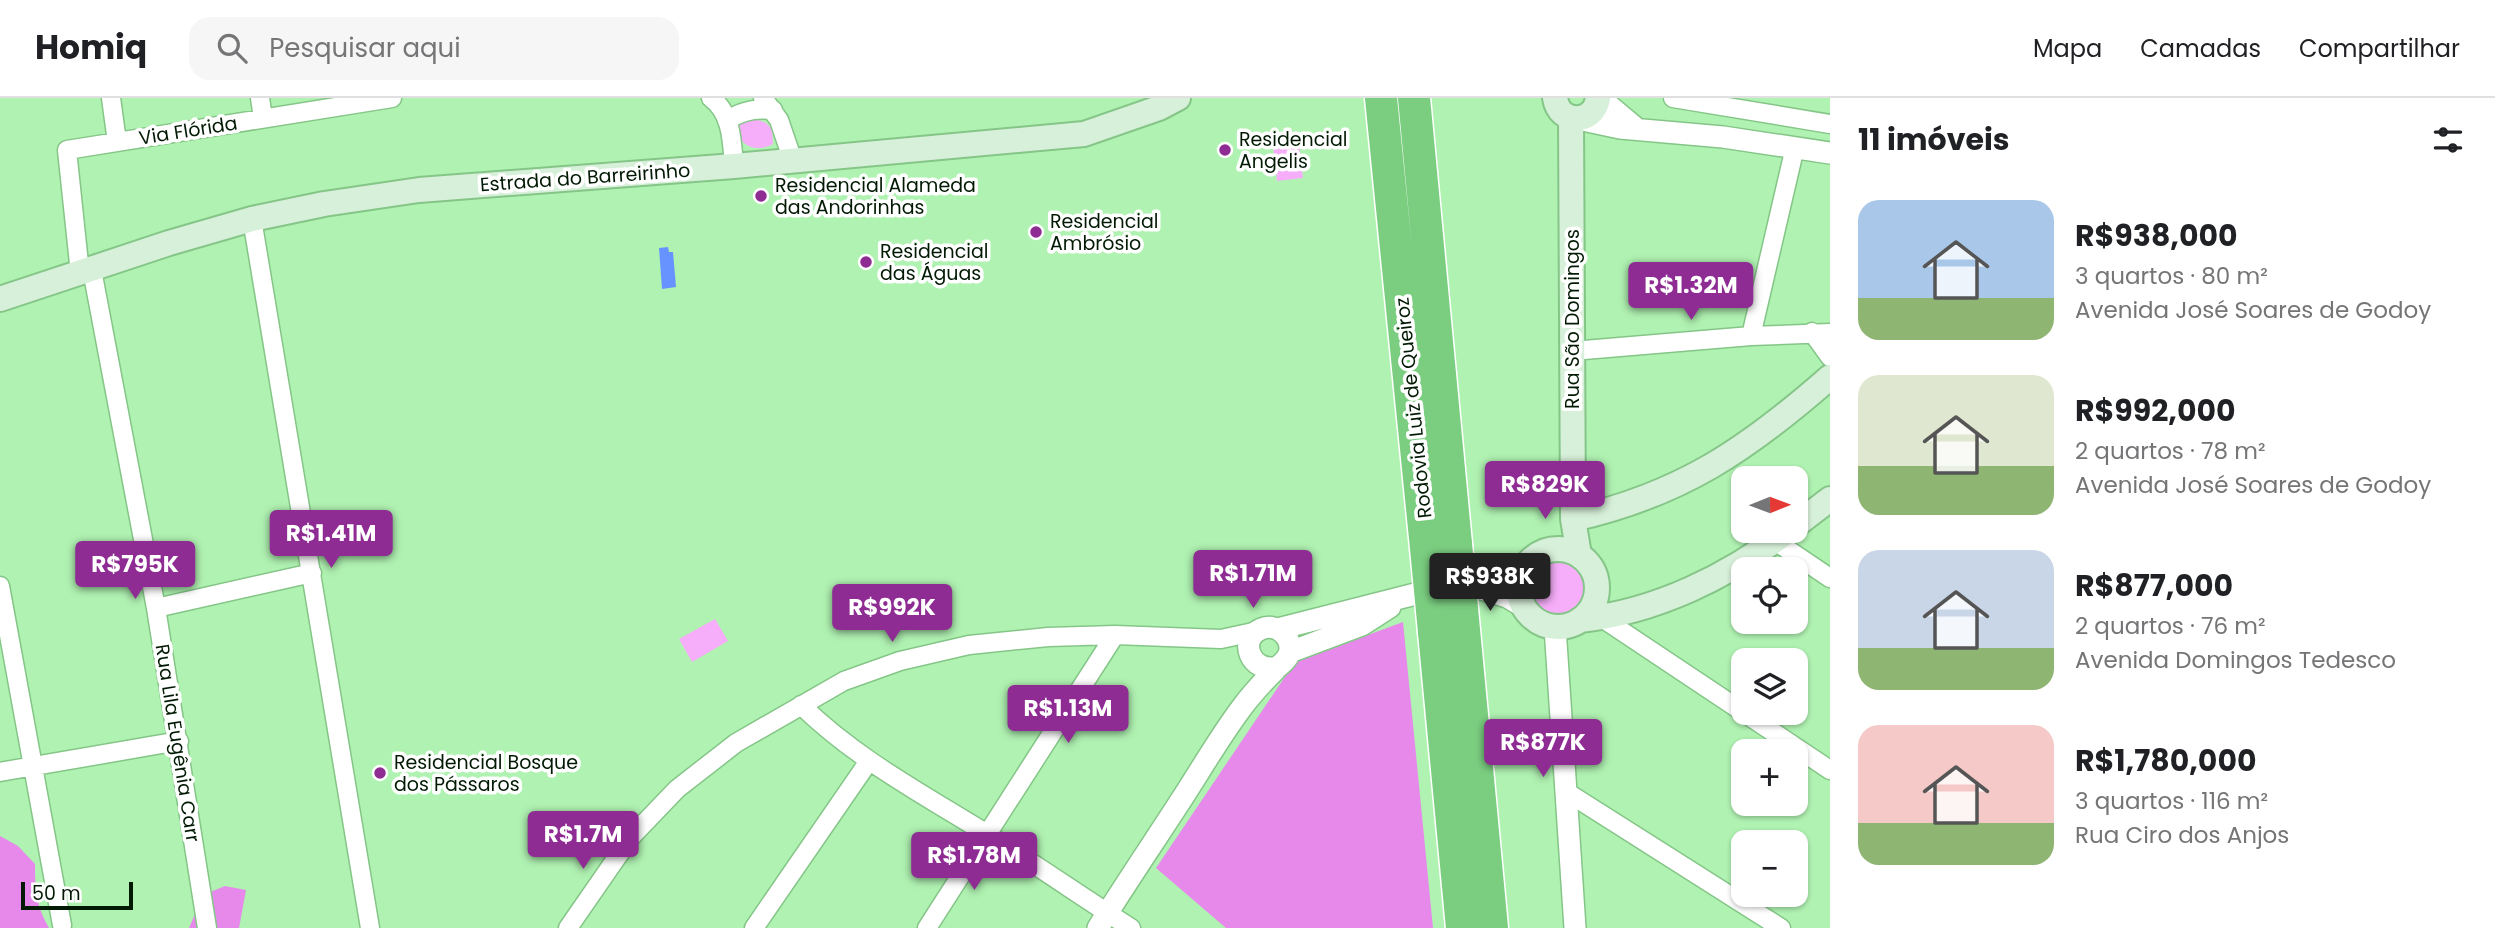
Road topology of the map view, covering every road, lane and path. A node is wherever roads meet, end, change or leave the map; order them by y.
1 (111, 98) edge
2 (260, 98) edge
3 (392, 98) edge
4 (1178, 98) edge
5 (1381, 98) edge
6 (1414, 98) edge
7 (1555, 98) edge
8 (1599, 98) edge
9 (1673, 98) edge
10 (715, 101) edge
11 (1738, 103) edge
12 (768, 104) edge
13 (263, 118) junction
14 (1574, 119) junction
15 (727, 121) junction
16 (1830, 124) edge
17 (1637, 129) junction
18 (117, 142) junction
19 (1795, 147) junction
20 (1830, 152) edge
21 (793, 161) junction
22 (734, 166) junction
23 (253, 219) junction
24 (75, 233) joint
25 (86, 271) junction
26 (0, 299) edge
27 (1821, 332) edge
28 (1751, 336) junction
29 (1572, 351) junction
30 (1830, 357) edge
31 (1830, 377) edge
32 (1830, 499) edge
33 (1808, 516) edge
34 (1573, 519) junction
35 (1771, 543) edge
36 (1790, 543) edge
37 (1441, 546) junction
38 (1554, 549) junction
39 (1579, 555) junction
40 (1523, 569) junction
41 (312, 573) junction
42 (1830, 578) edge
43 (0, 586) edge
44 (1472, 586) junction
45 (1597, 586) junction
46 (1399, 600) junction
47 (1639, 606) junction
48 (1524, 607) junction
49 (156, 608) junction
50 (1591, 619) junction
51 (1556, 627) junction
52 (1268, 630) junction
53 (1449, 631) junction
54 (1115, 635) junction
55 (1221, 639) junction
56 (1643, 647) junction
57 (1252, 658) junction
58 (1284, 659) junction
59 (801, 705) junction
60 (1241, 708) junction
61 (178, 740) junction
62 (869, 761) junction
63 (34, 766) junction
64 (1830, 770) edge
65 (0, 772) edge
66 (1565, 791) junction
67 (989, 835) junction
68 (1102, 920) edge
69 (62, 925) dead end
70 (207, 928) edge
71 (370, 928) edge
72 (568, 928) edge
73 (754, 928) edge
74 (927, 928) edge
75 (1131, 928) edge
76 (1462, 928) edge
77 (1492, 928) edge
78 (1575, 928) edge
79 (1781, 928) edge

1 - 18 street
2 - 13 street
3 - 13 street, Via Flórida
4 - 21 main road, Estrada do Barreirinho
5 - 37 highway, Rodovia Luiz de Queiroz
6 - 37 highway, Rodovia Luiz de Queiroz
7 - 14 main road
8 - 14 main road
8 - 17 street
9 - 11 street
10 - 15 street
11 - 16 street
12 - 15 street
12 - 21 street
13 - 18 street, Via Flórida
14 - 17 street
14 - 29 main road, Rua São Domingos
15 - 22 street
17 - 19 street
18 - 24 street, Via Flórida
19 - 20 street
19 - 28 street
21 - 22 main road, Estrada do Barreirinho
22 - 23 main road, Estrada do Barreirinho
23 - 25 main road, Estrada do Barreirinho
23 - 41 street
24 - 25 street, Rua Lila Eugênia Carr
25 - 26 main road, Estrada do Barreirinho
25 - 49 street, Rua Lila Eugênia Carr
27 - 28 street
27 - 30 street
28 - 29 street
29 - 34 main road, Rua São Domingos
31 - 34 main road
32 - 33 main road
34 - 38 main road
34 - 39 main road, Rua São Domingos
35 - 47 main road
36 - 42 street
37 - 53 highway, Rodovia Luiz de Queiroz, bridge
38 - 39 main road
38 - 40 main road
39 - 45 main road
40 - 44 street
40 - 48 main road
41 - 49 street
41 - 71 street
43 - 63 street
44 - 46 street
44 - 48 street
45 - 47 main road
45 - 50 main road
46 - 52 street
46 - 58 street
47 - 50 main road
47 - 56 street
48 - 51 main road
49 - 61 street, Rua Lila Eugênia Carr
50 - 51 main road
50 - 56 street
51 - 66 street
52 - 55 street
52 - 57 street
52 - 58 street
53 - 76 highway, Rodovia Luiz de Queiroz
53 - 77 highway, Rodovia Luiz de Queiroz
54 - 55 street
54 - 59 street
54 - 67 street
55 - 57 street
56 - 64 street
57 - 58 street
57 - 60 street
58 - 60 street
59 - 62 street
59 - 72 street
60 - 68 street
61 - 63 street
61 - 70 street, Rua Lila Eugênia Carr
62 - 67 street
62 - 73 street
63 - 65 street
63 - 69 street
66 - 78 street
66 - 79 street
67 - 68 street
67 - 74 street
68 - 75 street

